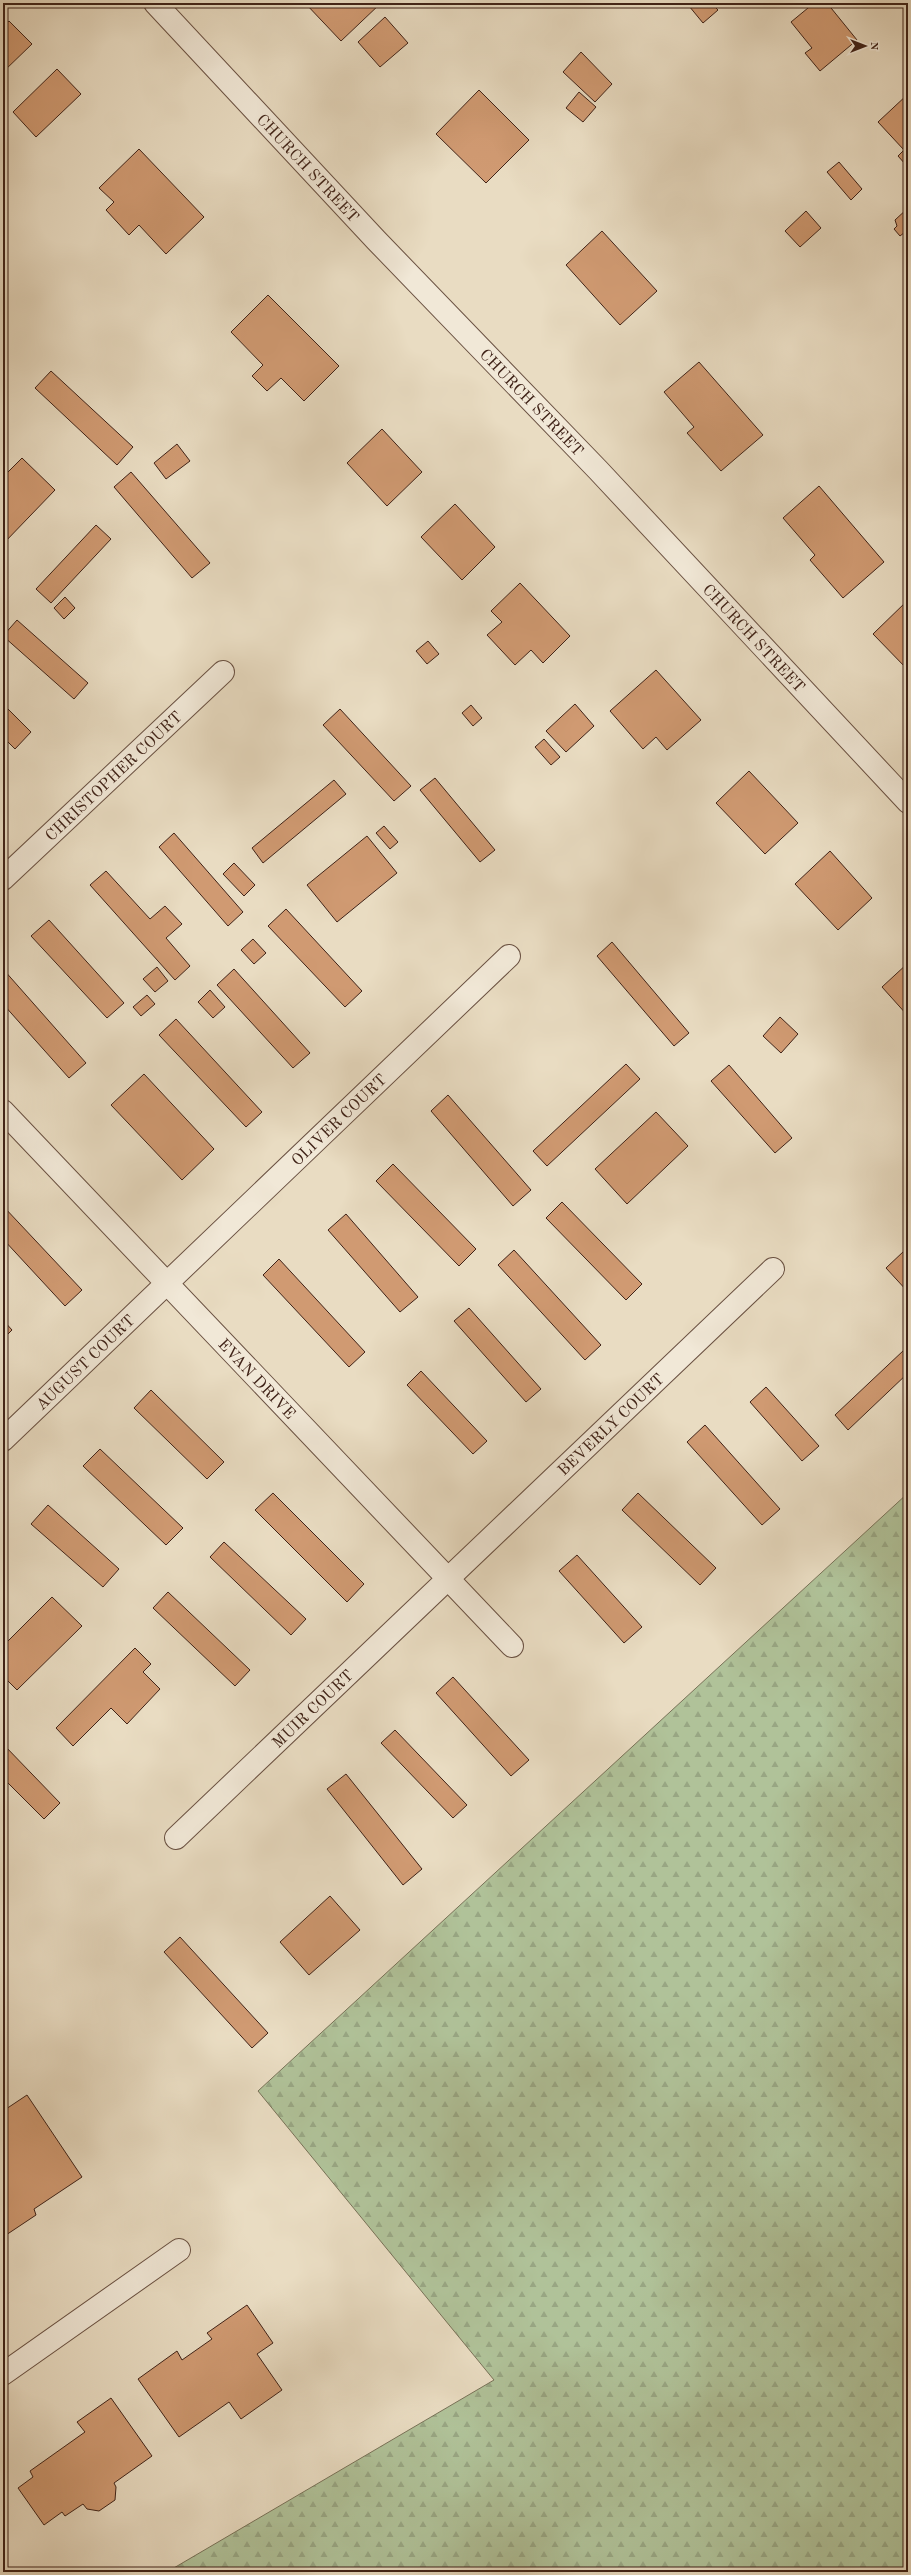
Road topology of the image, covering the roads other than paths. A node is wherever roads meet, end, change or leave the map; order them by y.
1 (155, 3) edge
2 (223, 672) dead end
3 (908, 802) edge
4 (3, 880) edge
5 (509, 956) dead end
6 (3, 1111) edge
7 (773, 1269) dead end
8 (167, 1284) junction
9 (3, 1440) edge
10 (448, 1579) junction
11 (512, 1646) dead end
12 (176, 1838) dead end
13 (179, 2250) dead end
14 (3, 2374) edge

1 - 3 street, CHURCH STREET
2 - 4 street, CHRISTOPHER COURT
5 - 8 street, OLIVER COURT
6 - 8 street, EVAN DRIVE
7 - 10 street, BEVERLY COURT
8 - 9 street, AUGUST COURT
8 - 10 street, EVAN DRIVE
10 - 11 street, EVAN DRIVE
10 - 12 street, MUIR COURT
13 - 14 street

